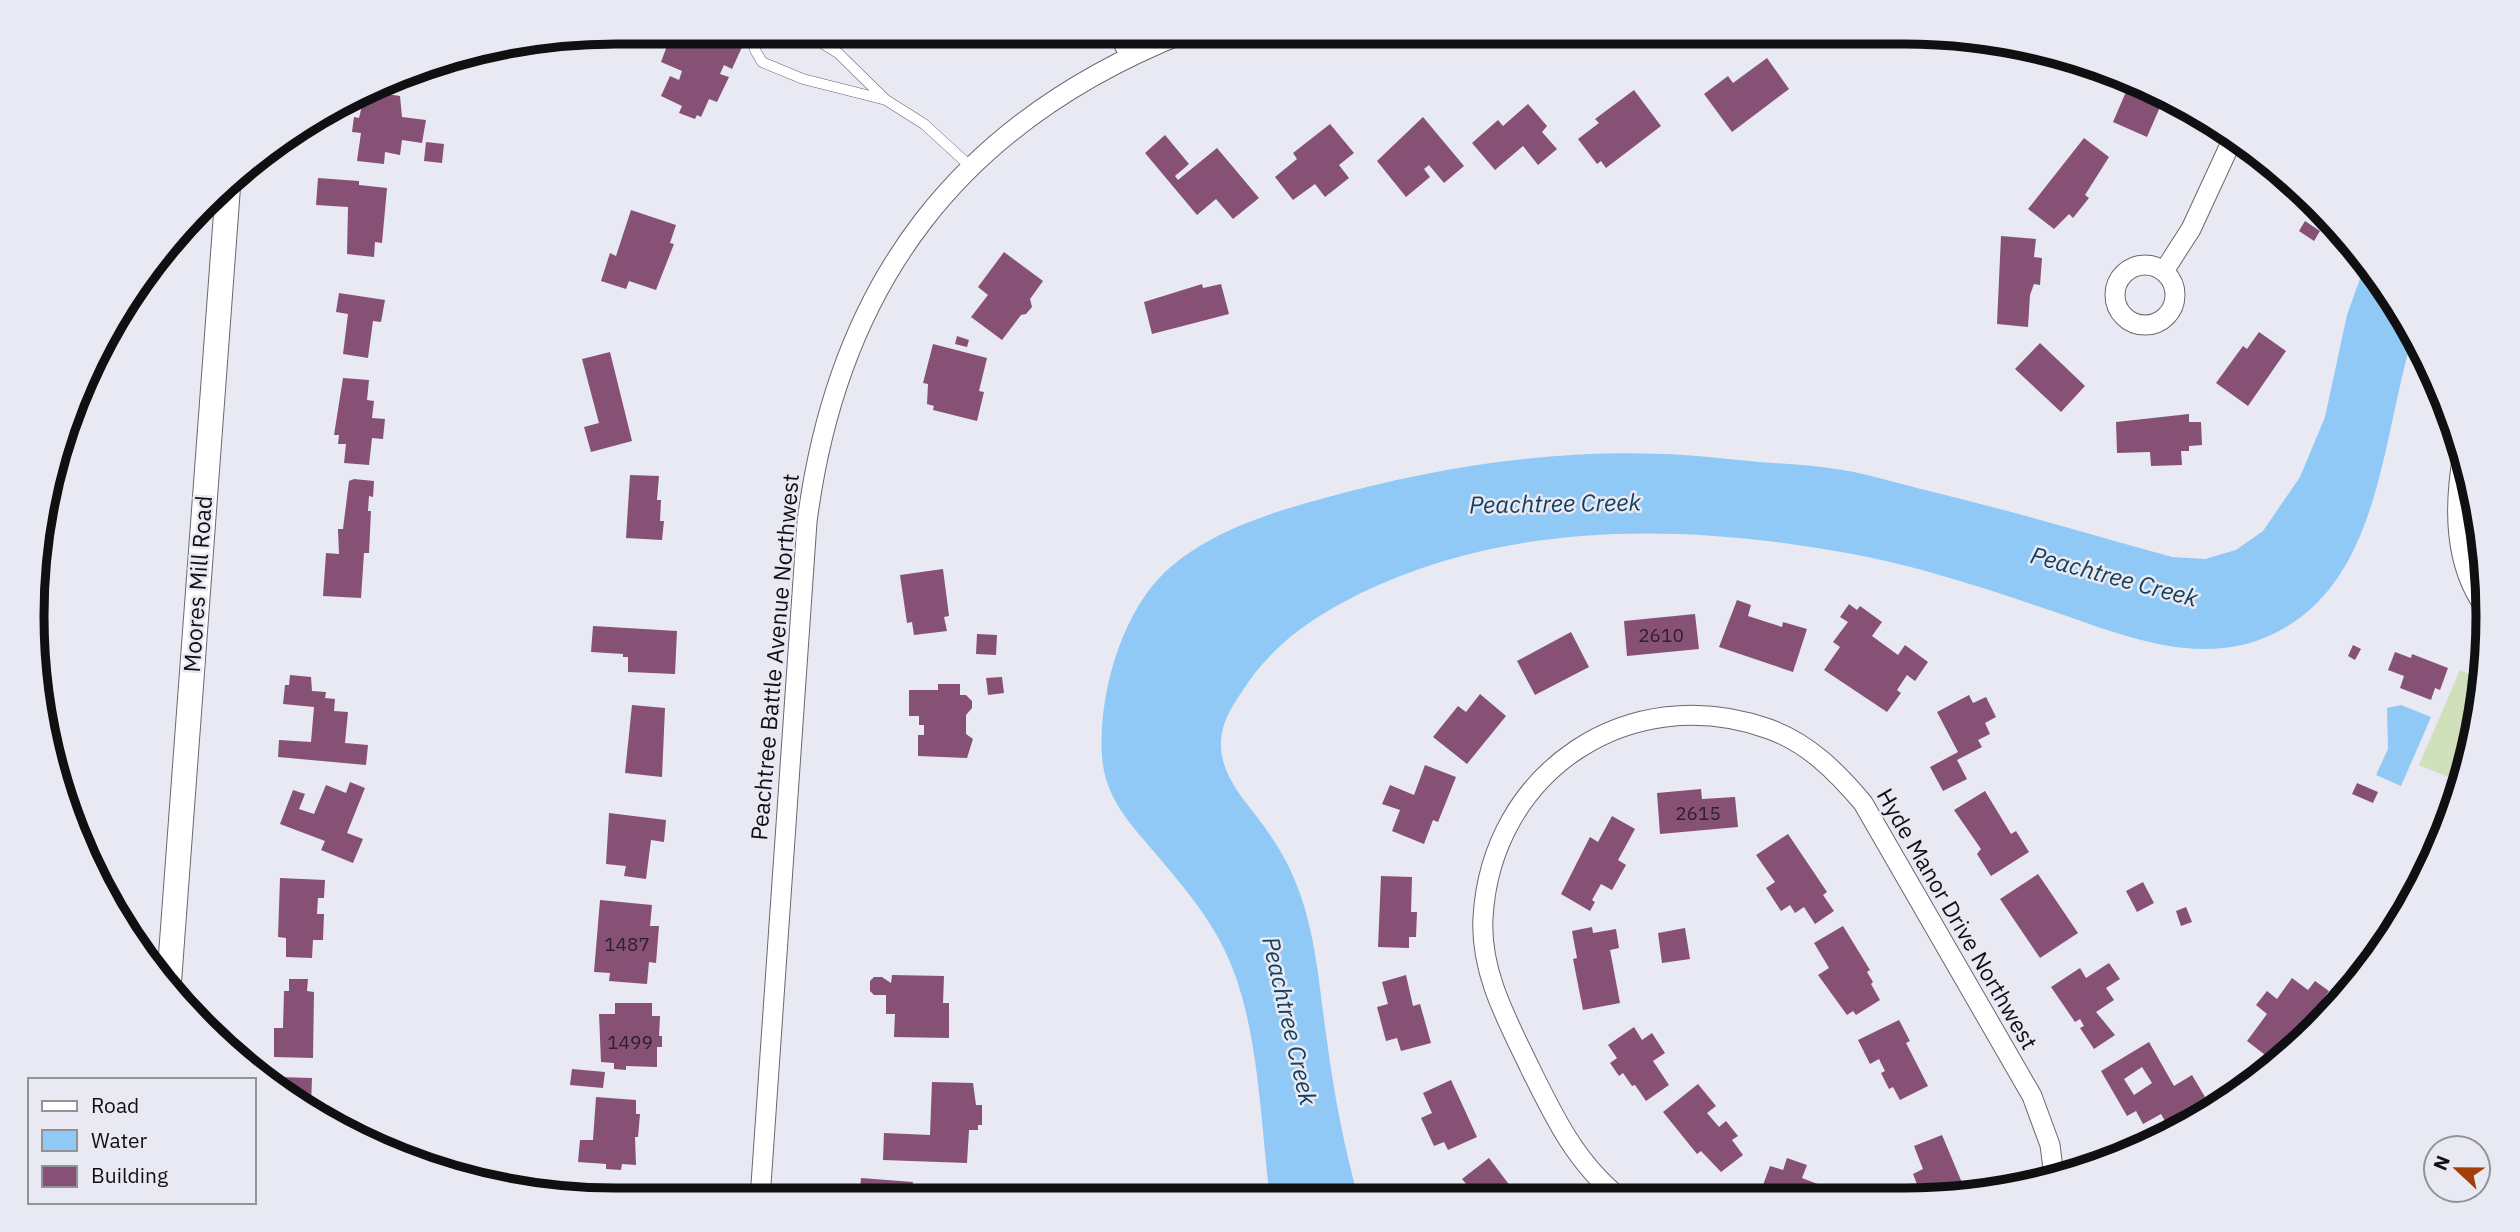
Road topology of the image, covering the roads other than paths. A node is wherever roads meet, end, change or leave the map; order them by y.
1 (755, 44) edge
2 (823, 44) edge
3 (1124, 44) edge
4 (1157, 44) edge
5 (1129, 55) junction
6 (886, 100) junction
7 (2230, 146) edge
8 (971, 167) junction
9 (227, 196) edge
10 (2164, 271) dead end
11 (2459, 478) edge
12 (2475, 588) edge
13 (170, 973) edge
14 (2053, 1169) edge
15 (761, 1188) edge
16 (1610, 1188) edge

1 - 6 lane
2 - 6 lane
3 - 5 street
4 - 5 street, Peachtree Battle Avenue Northwest
5 - 8 street, Peachtree Battle Avenue Northwest
6 - 8 lane
7 - 10 street
8 - 15 street, Peachtree Battle Avenue Northwest
9 - 13 street, Moores Mill Road
11 - 12 street
14 - 16 street, Hyde Manor Drive Northwest

